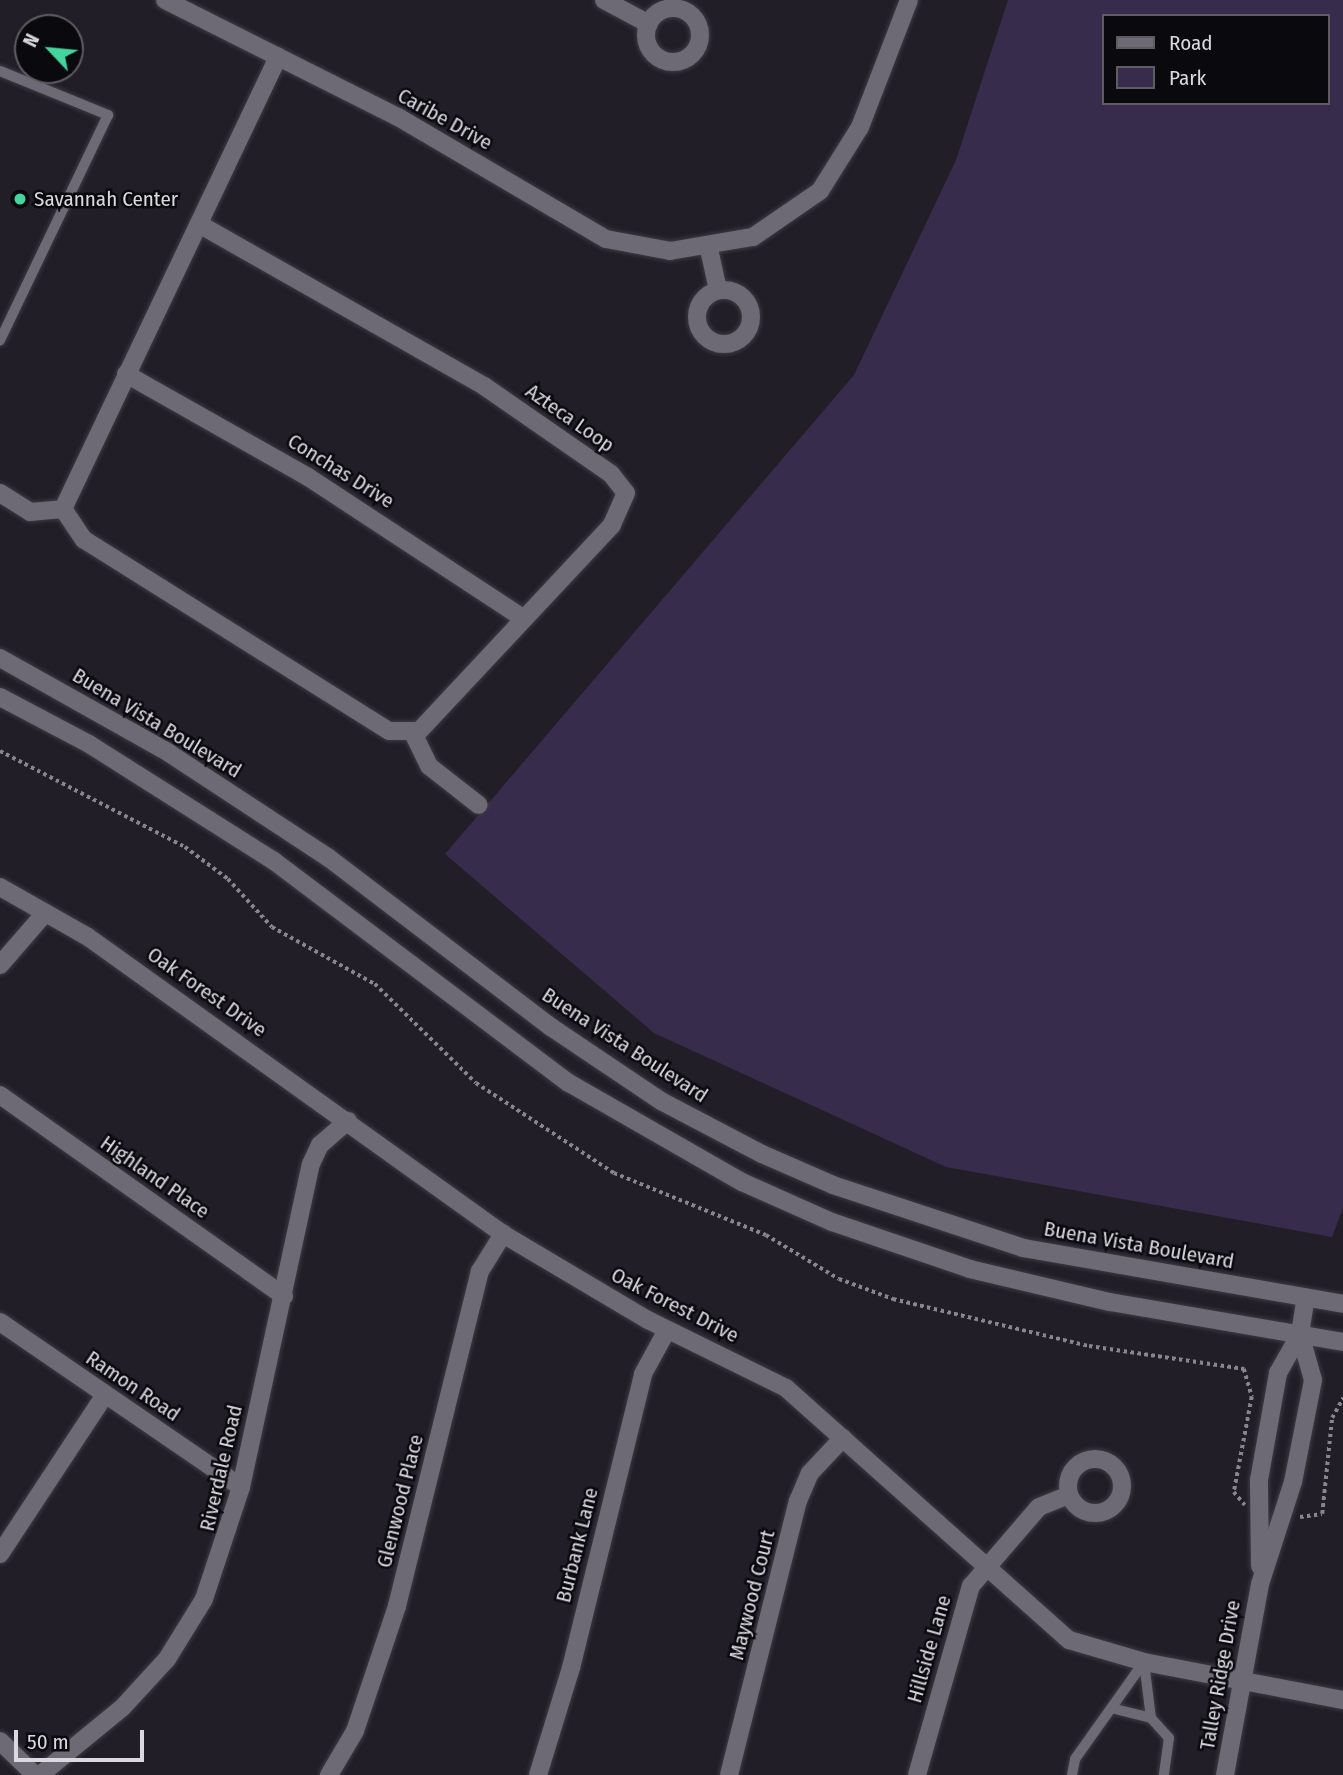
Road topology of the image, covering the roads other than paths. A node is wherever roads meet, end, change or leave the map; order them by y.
1 (165, 0) edge
2 (604, 0) edge
3 (909, 0) edge
4 (649, 24) dead end
5 (278, 57) junction
6 (0, 71) edge
7 (199, 224) junction
8 (709, 249) junction
9 (718, 290) dead end
10 (0, 340) edge
11 (126, 374) junction
12 (0, 493) edge
13 (63, 509) junction
14 (524, 619) junction
15 (0, 658) edge
16 (0, 697) edge
17 (413, 733) junction
18 (479, 805) dead end
19 (0, 887) edge
20 (46, 913) junction
21 (0, 965) edge
22 (0, 1095) edge
23 (348, 1121) junction
24 (503, 1234) junction
25 (284, 1296) junction
26 (1306, 1297) junction
27 (1343, 1304) edge
28 (0, 1322) edge
29 (667, 1330) junction
30 (1300, 1334) junction
31 (1343, 1342) edge
32 (105, 1395) junction
33 (844, 1438) junction
34 (241, 1487) junction
35 (1069, 1495) dead end
36 (0, 1553) edge
37 (986, 1567) junction
38 (1260, 1584) junction
39 (1144, 1662) junction
40 (1244, 1683) junction
41 (1343, 1700) edge
42 (1115, 1709) junction
43 (1151, 1718) junction
44 (1, 1742) edge
45 (37, 1775) edge
46 (329, 1775) edge
47 (538, 1775) edge
48 (729, 1775) edge
49 (918, 1775) edge
50 (1072, 1775) edge
51 (1164, 1775) edge
52 (1225, 1775) edge

1 - 5 street, Caribe Drive
2 - 4 street
3 - 8 street, Caribe Drive
5 - 7 street
5 - 8 street, Caribe Drive
6 - 10 lane
7 - 11 street
7 - 14 street, Azteca Loop
8 - 9 street
11 - 13 street
11 - 14 street, Conchas Drive
12 - 13 street
13 - 17 street
14 - 17 street, Azteca Loop
15 - 26 street, Buena Vista Boulevard
16 - 30 street
17 - 18 street
19 - 20 street, Oak Forest Drive
20 - 21 street
20 - 23 street, Oak Forest Drive
22 - 25 street, Highland Place
23 - 24 street, Oak Forest Drive
23 - 25 street, Riverdale Road
24 - 29 street, Oak Forest Drive
24 - 46 street, Glenwood Place
25 - 34 street, Riverdale Road
26 - 27 street, Buena Vista Boulevard
26 - 30 street
28 - 32 street, Ramon Road
29 - 33 street, Oak Forest Drive
29 - 47 street, Burbank Lane
30 - 31 street
30 - 38 street, Talley Ridge Drive
30 - 38 street, Talley Ridge Drive
32 - 34 street, Ramon Road
32 - 36 street
33 - 37 street, Oak Forest Drive
33 - 48 street, Maywood Court
34 - 45 street, Riverdale Road
35 - 37 street, Hillside Lane
37 - 39 street, Oak Forest Drive
37 - 49 street, Hillside Lane
38 - 40 street, Talley Ridge Drive
39 - 40 street, Oak Forest Drive
39 - 42 lane
39 - 43 lane
40 - 41 street, Oak Forest Drive
40 - 52 street, Talley Ridge Drive
42 - 43 lane
42 - 50 lane
43 - 51 lane
44 - 45 street

